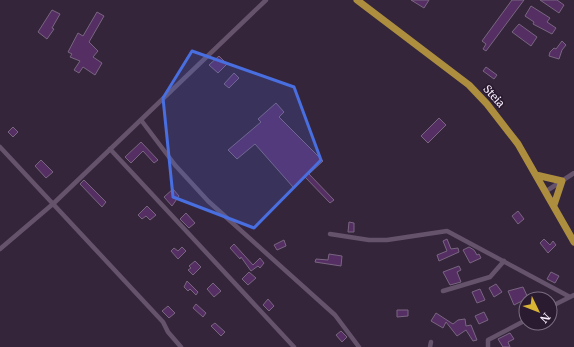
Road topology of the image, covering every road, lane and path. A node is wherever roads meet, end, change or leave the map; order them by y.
1 (266, 0) edge
2 (357, 0) edge
3 (141, 120) junction
4 (0, 147) edge
5 (110, 149) junction
6 (574, 173) edge
7 (536, 175) junction
8 (562, 181) junction
9 (545, 192) junction
10 (54, 203) junction
11 (554, 205) junction
12 (330, 234) dead end
13 (574, 242) edge
14 (0, 249) edge
15 (504, 261) junction
16 (443, 291) dead end
17 (572, 296) edge
18 (558, 303) edge
19 (518, 324) edge
20 (181, 347) edge
21 (294, 347) edge
22 (359, 347) edge
23 (488, 347) edge

1 - 3 street
2 - 7 main road, Steia
3 - 5 street
3 - 22 street
4 - 10 street
5 - 10 street
5 - 21 street
6 - 8 street
7 - 8 main road
7 - 9 main road, Steia
8 - 9 street
8 - 11 main road
9 - 11 main road, Steia
10 - 14 street
10 - 20 street
11 - 13 main road, Steia
12 - 15 street
15 - 16 street
15 - 17 street
17 - 18 street
19 - 23 street

